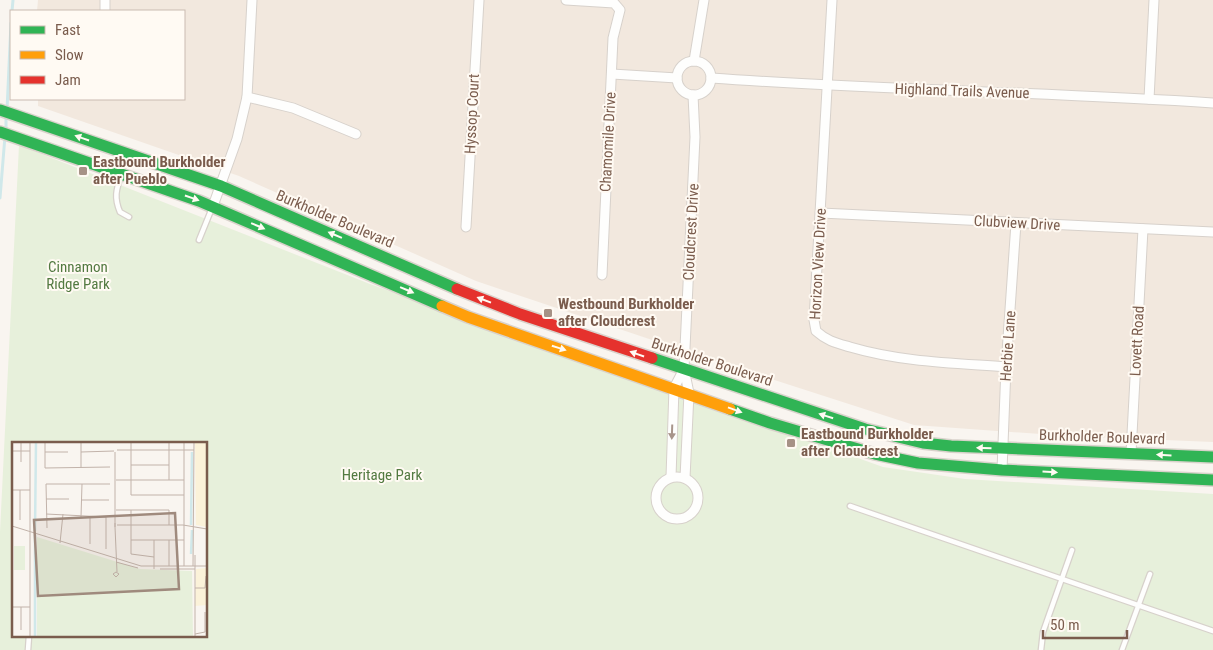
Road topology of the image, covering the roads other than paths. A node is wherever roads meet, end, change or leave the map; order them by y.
1 (252, 0) edge
2 (479, 0) edge
3 (566, 0) edge
4 (704, 0) edge
5 (832, 0) edge
6 (1154, 0) edge
7 (694, 61) junction
8 (612, 74) junction
9 (677, 78) junction
10 (711, 78) junction
11 (827, 86) junction
12 (693, 95) junction
13 (248, 97) junction
14 (1149, 99) junction
15 (1213, 104) edge
16 (0, 110) edge
17 (0, 132) edge
18 (356, 134) dead end
19 (121, 174) junction
20 (221, 186) junction
21 (213, 206) junction
22 (821, 213) junction
23 (129, 217) dead end
24 (1016, 223) junction
25 (466, 227) dead end
26 (1143, 229) junction
27 (1213, 232) edge
28 (199, 240) dead end
29 (602, 275) dead end
30 (1006, 367) junction
31 (684, 369) junction
32 (674, 388) junction
33 (689, 394) junction
34 (1003, 449) junction
35 (1132, 453) junction
36 (1213, 457) edge
37 (1002, 470) junction
38 (671, 477) junction
39 (685, 478) junction
40 (1213, 480) edge
41 (850, 506) dead end
42 (1072, 550) dead end
43 (1150, 574) dead end
44 (1063, 578) junction
45 (1138, 606) junction
46 (1213, 631) edge
47 (1041, 650) edge
48 (1122, 650) edge

1 - 13 street
2 - 25 street, Hyssop Court
3 - 8 street, Chamomile Drive
4 - 7 street
5 - 11 street, Horizon View Drive
6 - 14 street
7 - 9 street
7 - 10 street
8 - 9 street
8 - 29 street, Chamomile Drive
9 - 12 street
10 - 11 street, Highland Trails Avenue
10 - 12 street
11 - 14 street, Highland Trails Avenue
11 - 22 street, Horizon View Drive
12 - 31 street, Cloudcrest Drive
13 - 18 street
13 - 20 street
14 - 15 street, Highland Trails Avenue
20 -> 16 main road, Burkholder Boulevard
17 - 19 main road
19 -> 21 main road
19 - 23 lane
20 - 21 street
31 -> 20 main road, Burkholder Boulevard
21 - 28 lane
21 -> 32 main road
22 - 24 street, Clubview Drive
22 - 30 street, Horizon View Drive
24 - 26 street, Clubview Drive
24 - 30 street, Herbie Lane
26 - 27 street, Clubview Drive
26 - 35 street, Lovett Road
30 - 34 street, Herbie Lane
31 - 32 street, Cloudcrest Drive
31 - 33 street, Cloudcrest Drive
34 -> 31 main road, Burkholder Boulevard
32 - 33 main road
32 -> 38 street, Cloudcrest Drive
33 -> 37 main road
33 - 39 street, Cloudcrest Drive
34 - 35 main road, Burkholder Boulevard
34 - 37 street, Herbie Lane
36 -> 35 main road, Burkholder Boulevard
37 -> 40 main road
38 - 39 street
38 - 39 street
41 - 44 lane
42 - 44 lane
43 - 45 lane
44 - 45 lane
44 - 47 lane
45 - 46 lane
45 - 48 lane

